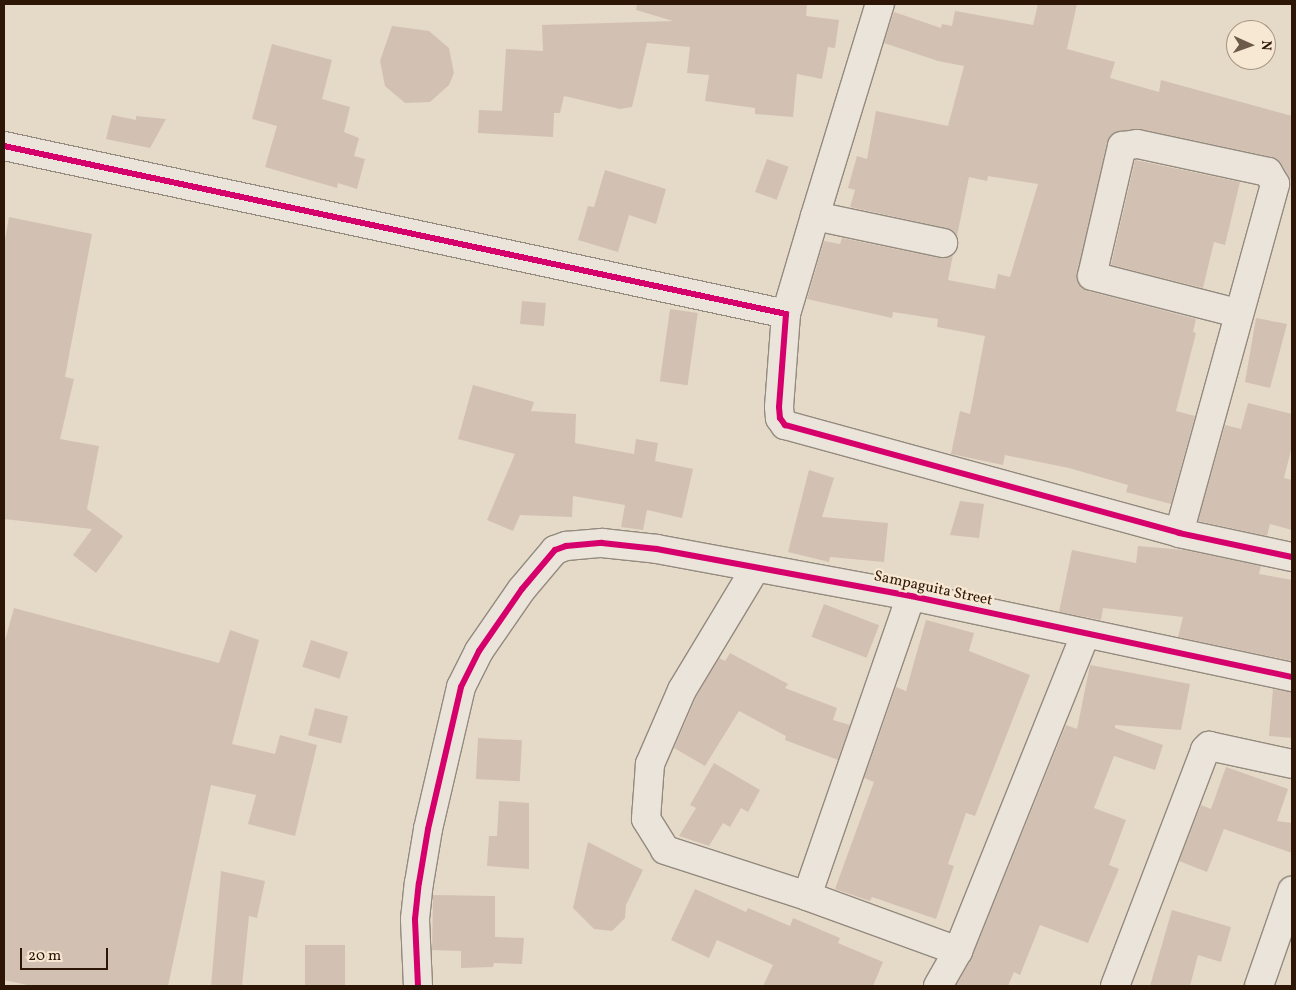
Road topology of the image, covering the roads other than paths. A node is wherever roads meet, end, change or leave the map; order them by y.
1 (880, 4) edge
2 (4, 146) edge
3 (816, 216) junction
4 (943, 243) dead end
5 (1237, 312) junction
6 (786, 314) junction
7 (1179, 533) junction
8 (1292, 557) edge
9 (755, 569) junction
10 (911, 596) junction
11 (1085, 635) junction
12 (1292, 677) edge
13 (1292, 764) edge
14 (1292, 891) edge
15 (807, 896) junction
16 (958, 951) junction
17 (418, 986) edge
18 (938, 986) edge
19 (1115, 986) edge
20 (1259, 986) edge

1 - 3 street
2 - 6 street
3 - 4 street
3 - 6 street
5 - 5 street
5 - 7 street
6 - 7 street
7 - 8 street
9 - 10 street, Sampaguita Street
9 - 15 street
9 - 17 street, Sampaguita Street
10 - 11 street, Sampaguita Street
10 - 15 street
11 - 12 street, Sampaguita Street
11 - 16 street
13 - 19 street
14 - 20 street
15 - 16 street
16 - 18 street

